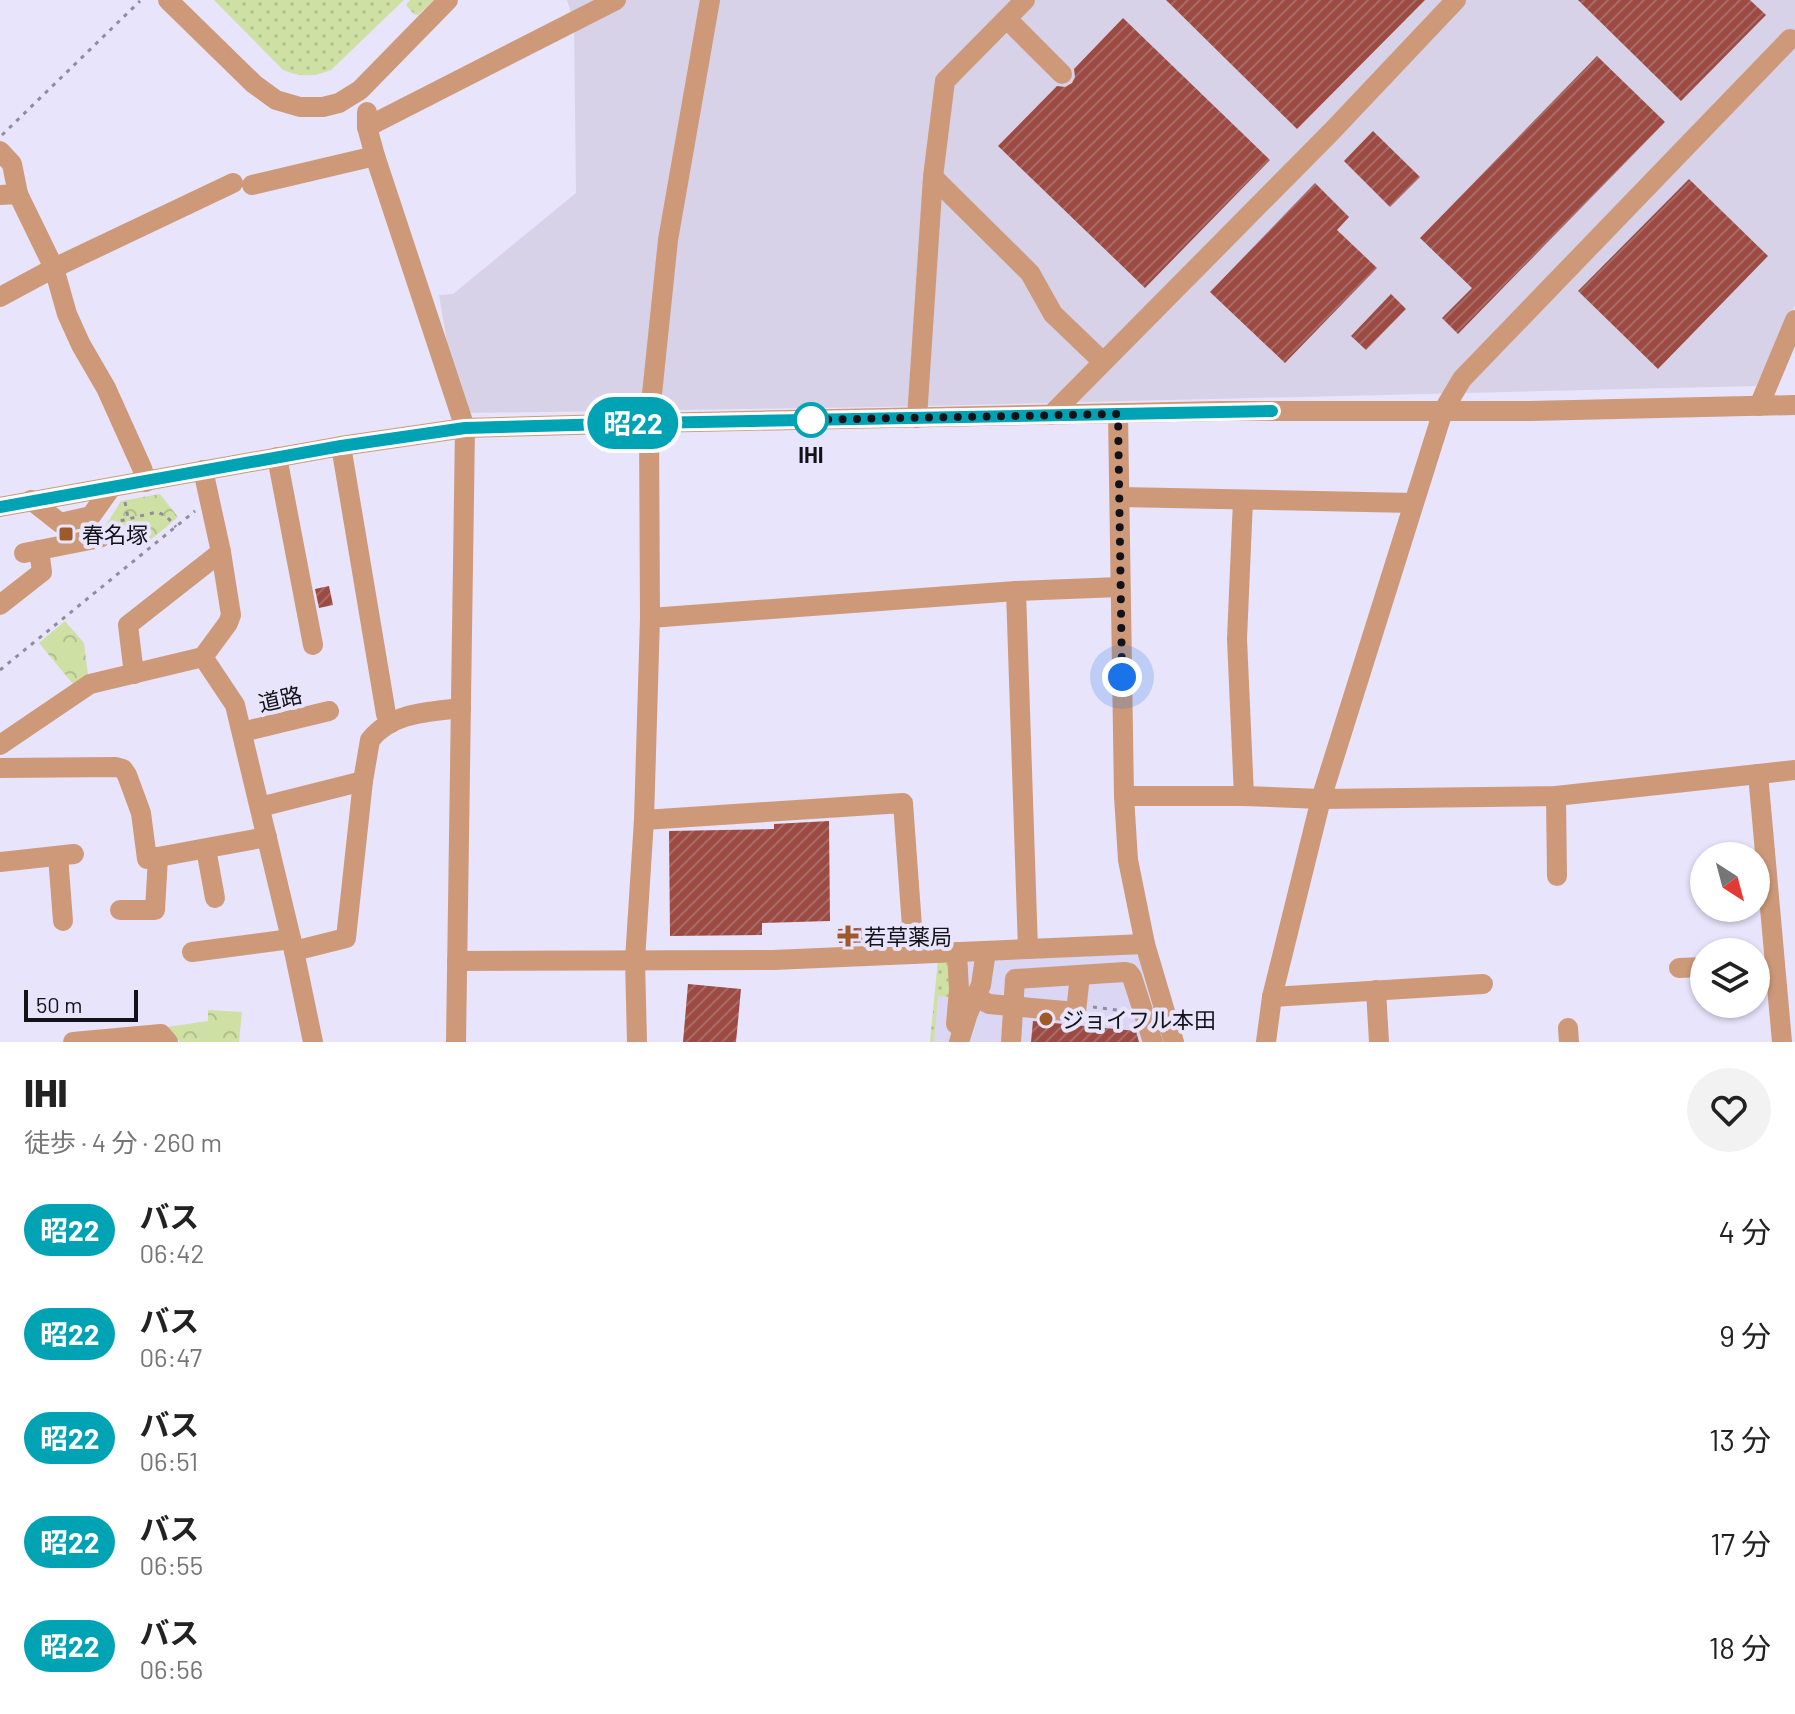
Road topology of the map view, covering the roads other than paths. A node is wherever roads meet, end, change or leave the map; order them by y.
1 (168, 0) edge
2 (448, 0) edge
3 (616, 0) edge
4 (710, 0) edge
5 (1456, 0) edge
6 (1018, 6) edge
7 (1790, 39) dead end
8 (1062, 74) dead end
9 (0, 151) edge
10 (375, 156) junction
11 (933, 177) junction
12 (9, 194) edge
13 (54, 268) junction
14 (0, 297) edge
15 (1795, 320) edge
16 (1103, 362) junction
17 (1795, 405) edge
18 (1759, 406) junction
19 (1443, 411) junction
20 (1118, 414) junction
21 (1051, 415) junction
22 (917, 418) junction
23 (649, 423) junction
24 (465, 428) junction
25 (341, 446) junction
26 (277, 457) junction
27 (203, 470) junction
28 (146, 482) junction
29 (1120, 497) junction
30 (1243, 500) junction
31 (1413, 503) junction
32 (0, 507) edge
33 (103, 531) road end
34 (221, 552) junction
35 (1120, 587) junction
36 (1016, 591) junction
37 (0, 605) edge
38 (650, 618) junction
39 (306, 636) dead end
40 (203, 657) junction
41 (134, 674) junction
42 (461, 708) junction
43 (329, 711) dead end
44 (391, 723) junction
45 (242, 732) junction
46 (0, 745) edge
47 (0, 768) edge
48 (1795, 770) edge
49 (1758, 774) junction
50 (363, 781) junction
51 (1124, 796) junction
52 (1244, 796) junction
53 (1556, 796) junction
54 (1321, 799) junction
55 (260, 807) junction
56 (644, 820) junction
57 (267, 837) junction
58 (206, 849) junction
59 (158, 857) junction
60 (0, 862) edge
61 (1557, 876) dead end
62 (215, 898) dead end
63 (120, 910) dead end
64 (63, 921) dead end
65 (1764, 938) edge
66 (1145, 944) junction
67 (293, 945) junction
68 (1028, 949) junction
69 (986, 951) junction
70 (192, 952) dead end
71 (957, 952) junction
72 (914, 954) junction
73 (635, 960) junction
74 (457, 961) junction
75 (1679, 968) dead end
76 (1690, 968) edge
77 (1080, 975) junction
78 (1483, 984) dead end
79 (1770, 988) edge
80 (1376, 990) junction
81 (976, 997) junction
82 (1272, 997) junction
83 (1012, 1006) junction
84 (960, 1039) edge
85 (73, 1042) edge
86 (168, 1042) edge
87 (313, 1042) edge
88 (456, 1042) edge
89 (637, 1042) edge
90 (1011, 1042) edge
91 (1153, 1042) edge
92 (1174, 1042) edge
93 (1266, 1042) edge
94 (1379, 1042) edge
95 (1782, 1042) edge

1 - 2 street
3 - 10 street
4 - 23 street
5 - 16 street
6 - 8 street
6 - 11 street
7 - 19 street
9 - 12 street
10 - 13 street
10 - 24 street
11 - 16 street
11 - 22 street
12 - 13 street
13 - 14 street
13 - 28 street
15 - 18 street
16 - 21 street
17 - 18 street
18 - 19 street
19 - 20 street
19 - 31 street
20 - 21 street
20 - 29 street
21 - 22 street
22 - 23 street
23 - 24 street
23 - 38 street
24 - 25 street
24 - 42 street
25 - 26 street
25 - 44 street
26 - 27 street
26 - 39 street
27 - 28 street
27 - 34 street
28 - 32 street
29 - 30 street
29 - 35 street
30 - 31 street
30 - 52 street
31 - 54 street
33 - 37 street
34 - 40 street
34 - 41 street
35 - 36 street
35 - 51 street
36 - 38 street
36 - 68 street
38 - 56 street
40 - 41 street
40 - 45 street
41 - 46 street
42 - 44 street
42 - 74 street
43 - 45 street, 道路
44 - 50 street
45 - 55 street
47 - 59 street
48 - 49 street
49 - 53 street
49 - 65 street
50 - 55 street
50 - 67 street
51 - 52 street
51 - 66 street
52 - 54 street
53 - 54 street
53 - 61 street
54 - 82 street
55 - 57 street
56 - 72 street
56 - 73 street
57 - 58 street
57 - 67 street
58 - 59 street
58 - 62 street
59 - 63 street
60 - 64 street
66 - 68 street
66 - 92 street
67 - 70 street
67 - 87 street
68 - 69 street
69 - 71 street
69 - 81 street
71 - 72 street
71 - 84 street
72 - 73 street
73 - 74 street
73 - 89 street
74 - 88 street
75 - 76 street
77 - 83 street
77 - 83 street
77 - 91 street
78 - 80 street
79 - 95 street
80 - 82 street
80 - 94 street
81 - 83 street
81 - 84 street
82 - 93 street
83 - 90 street
85 - 86 street

